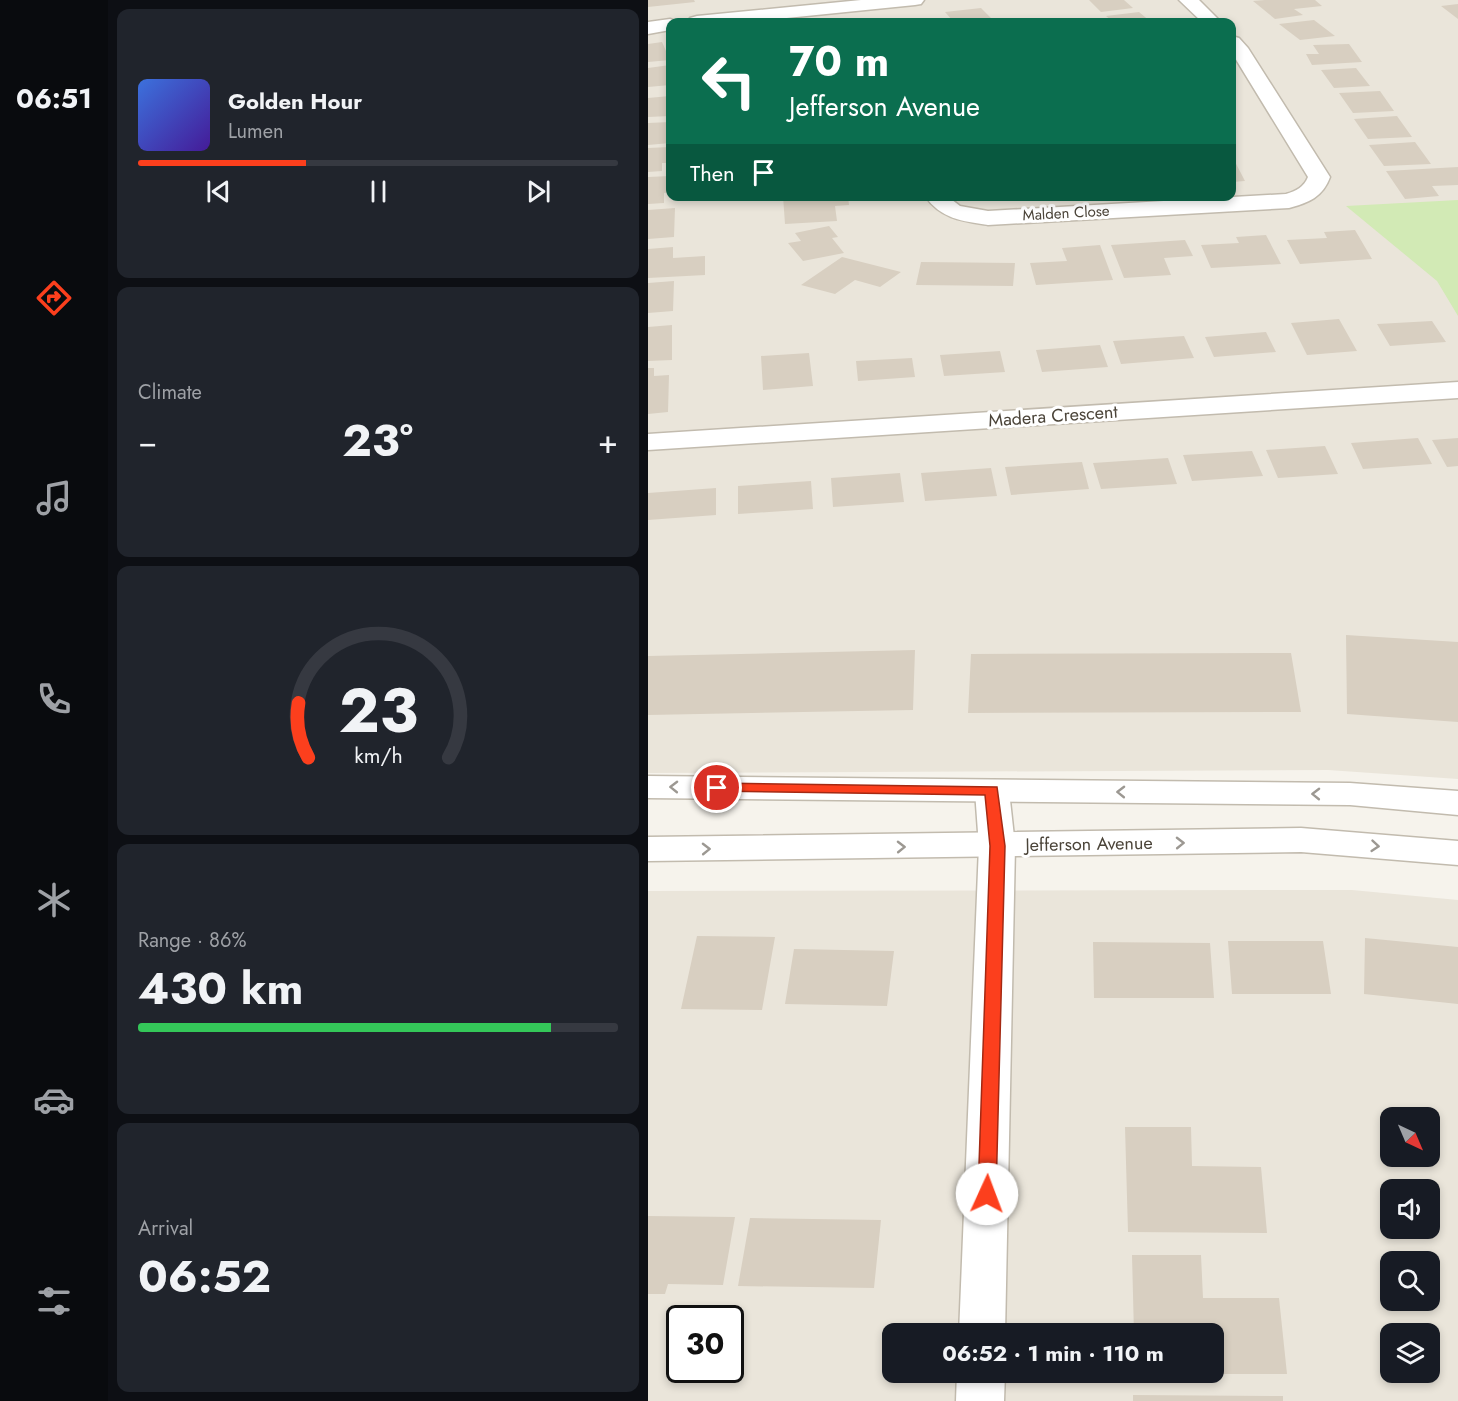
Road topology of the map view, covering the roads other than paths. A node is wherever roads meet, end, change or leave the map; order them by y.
1 (915, 0) edge
2 (1188, 0) edge
3 (865, 5) junction
4 (737, 18) edge
5 (872, 18) edge
6 (1208, 18) edge
7 (666, 26) edge
8 (648, 28) edge
9 (1236, 46) edge
10 (939, 201) edge
11 (1458, 390) edge
12 (648, 442) edge
13 (648, 787) edge
14 (992, 790) junction
15 (1458, 803) edge
16 (997, 846) junction
17 (648, 849) edge
18 (1458, 853) edge
19 (982, 1323) edge
20 (981, 1383) edge
21 (980, 1401) edge

1 - 3 street
2 - 6 street
3 - 4 street
3 - 5 street
7 - 8 street
9 - 10 street, Malden Close
11 - 12 street, Madera Crescent
14 -> 13 street
15 -> 14 street
14 - 16 street
17 -> 16 street, Jefferson Avenue
16 -> 18 street, Jefferson Avenue
16 - 19 street
20 - 21 street

